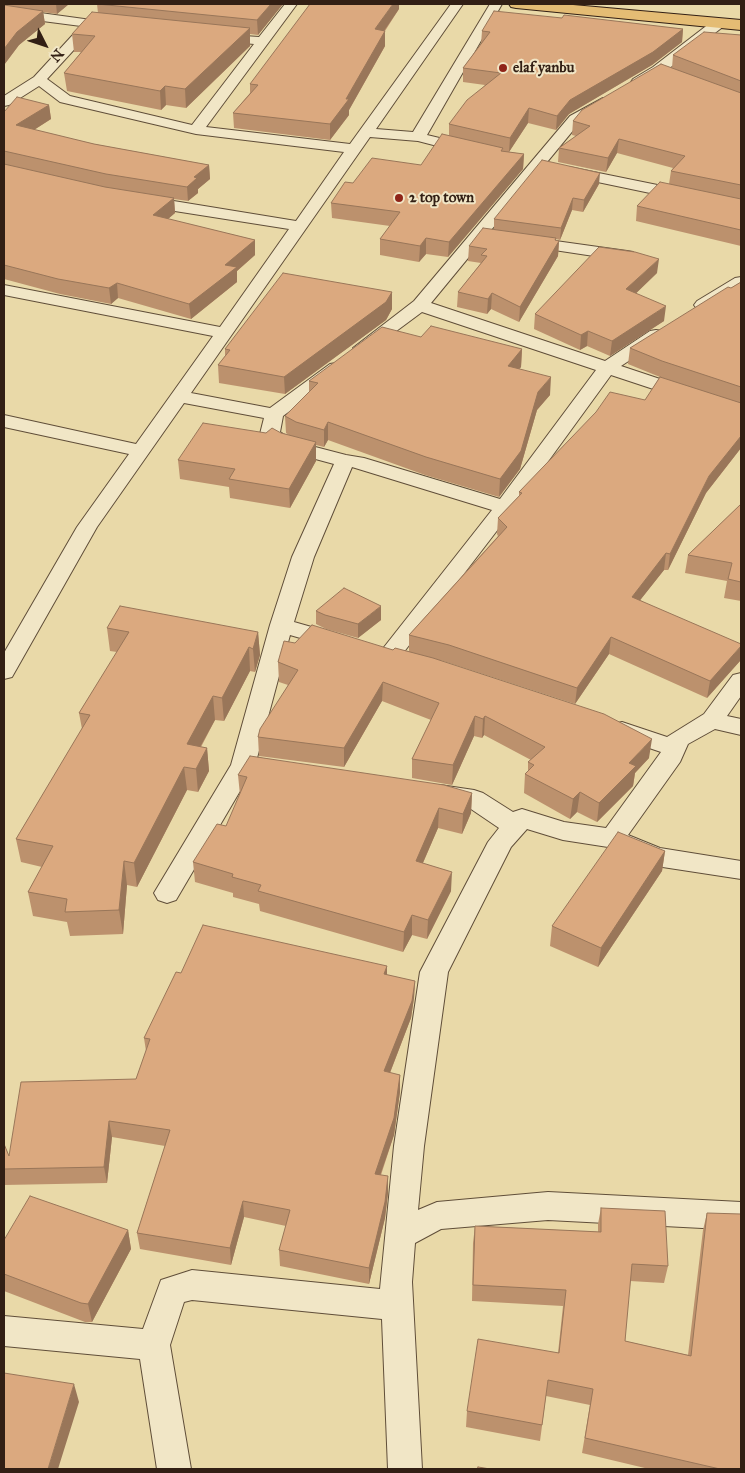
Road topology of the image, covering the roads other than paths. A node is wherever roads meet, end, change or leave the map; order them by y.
1 (291, 4) edge
2 (457, 4) edge
3 (496, 4) edge
4 (516, 4) edge
5 (622, 4) edge
6 (4, 12) edge
7 (741, 16) edge
8 (719, 23) junction
9 (90, 24) junction
10 (741, 25) edge
11 (119, 27) edge
12 (205, 35) edge
13 (262, 41) junction
14 (39, 80) junction
15 (4, 102) edge
16 (196, 130) junction
17 (366, 132) junction
18 (418, 138) junction
19 (354, 149) junction
20 (482, 152) edge
21 (518, 161) edge
22 (537, 165) junction
23 (126, 198) edge
24 (741, 207) edge
25 (299, 226) junction
26 (478, 235) junction
27 (634, 258) edge
28 (741, 282) edge
29 (4, 290) edge
30 (420, 305) junction
31 (689, 314) edge
32 (672, 325) edge
33 (224, 333) junction
34 (607, 367) junction
35 (179, 397) junction
36 (741, 412) edge
37 (274, 414) junction
38 (4, 421) edge
39 (140, 452) junction
40 (345, 461) junction
41 (505, 507) junction
42 (281, 625) junction
43 (389, 656) junction
44 (415, 663) edge
45 (4, 672) edge
46 (741, 680) edge
47 (712, 720) junction
48 (599, 723) edge
49 (741, 727) edge
50 (675, 748) junction
51 (243, 764) junction
52 (301, 772) edge
53 (416, 790) edge
54 (515, 826) junction
55 (612, 838) junction
56 (741, 870) edge
57 (168, 893) dead end
58 (741, 1216) edge
59 (401, 1235) junction
60 (398, 1306) junction
61 (4, 1331) edge
62 (154, 1345) junction
63 (174, 1469) edge
64 (405, 1469) edge

1 - 13 street
2 - 17 street
3 - 18 street
4 - 8 highway
5 - 7 highway
6 - 9 street
8 - 10 highway
8 - 22 street
9 - 11 street
9 - 14 street
12 - 13 street
13 - 16 street
14 - 15 street
14 - 16 street
16 - 19 street
17 - 18 street
17 - 19 street
18 - 20 street
19 - 25 street
21 - 22 street
22 - 24 street
22 - 26 street
23 - 25 street
25 - 33 street
26 - 27 street
26 - 30 street
28 - 31 street
29 - 33 street
30 - 34 street
30 - 37 street
32 - 34 street
33 - 35 street
34 - 36 street
34 - 41 street
35 - 37 street
35 - 39 street
37 - 40 street
38 - 39 street
39 - 45 street
40 - 41 street
40 - 42 street
41 - 43 street
42 - 43 street
42 - 51 street
43 - 44 street
46 - 47 street
47 - 49 street
47 - 50 street
48 - 50 street
50 - 55 street
51 - 52 street
51 - 57 street
53 - 54 street
54 - 55 street
54 - 59 street
55 - 56 street
58 - 59 street
59 - 60 street
60 - 62 street
60 - 64 street
61 - 62 street
62 - 63 street

